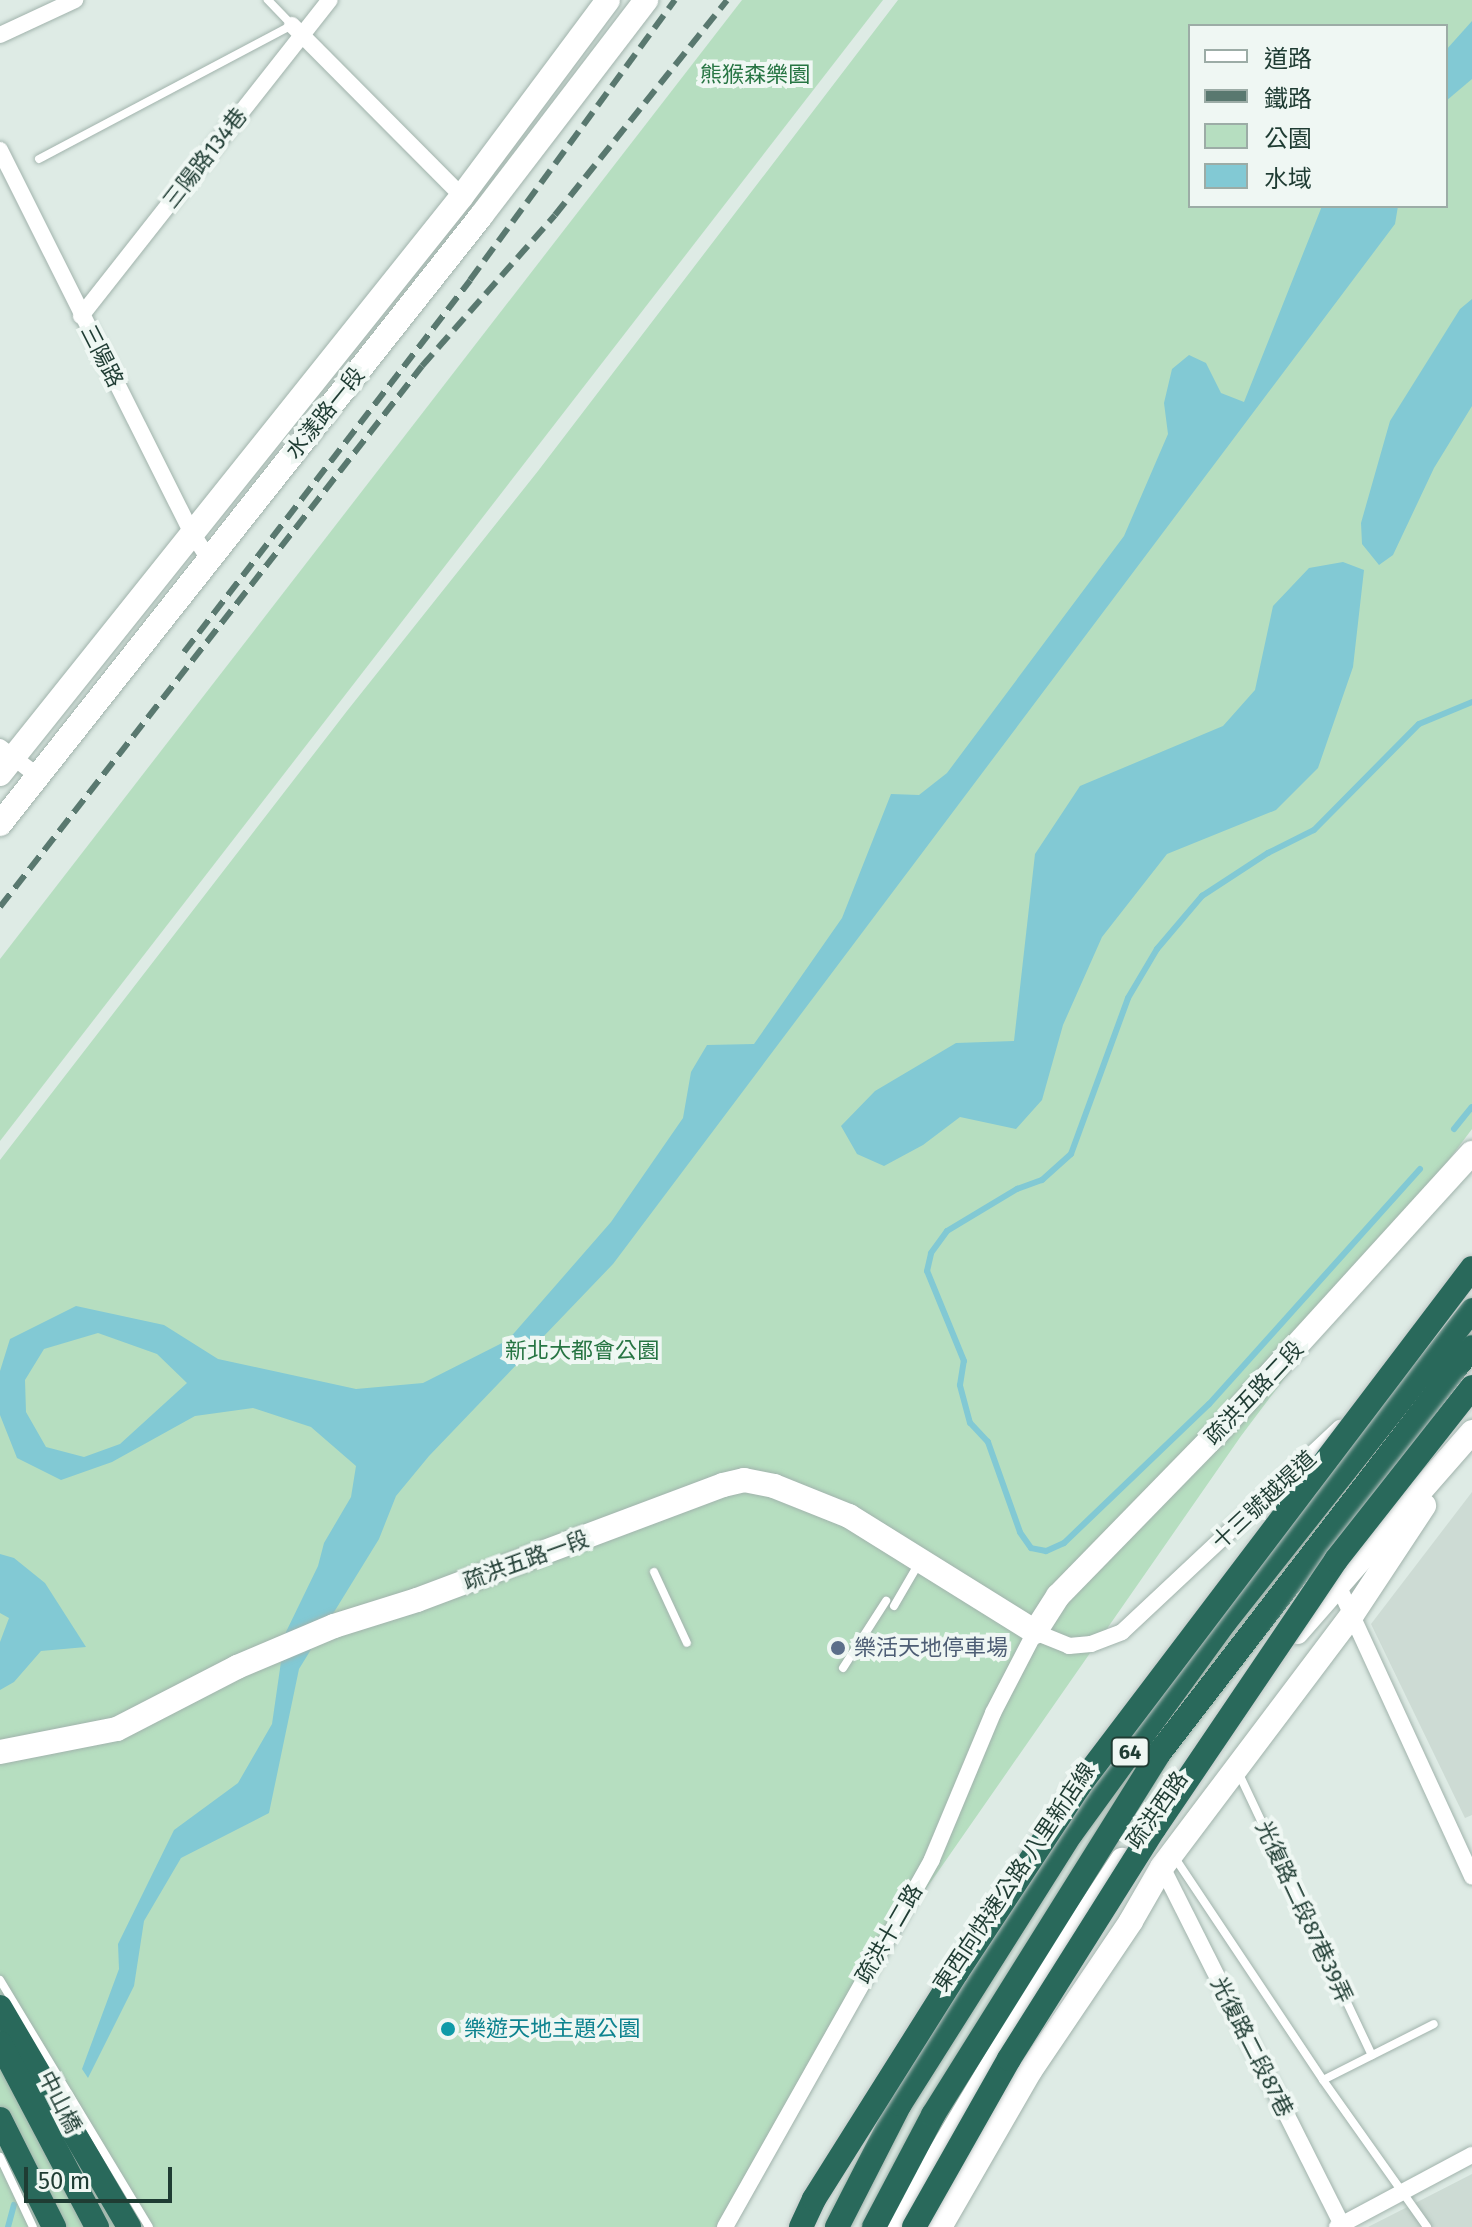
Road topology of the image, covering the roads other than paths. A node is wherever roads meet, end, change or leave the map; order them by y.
1 (75, 0) edge
2 (268, 0) edge
3 (330, 0) edge
4 (608, 0) edge
5 (646, 0) edge
6 (297, 30) junction
7 (0, 35) edge
8 (0, 150) edge
9 (39, 159) dead end
10 (462, 196) junction
11 (81, 316) junction
12 (192, 533) junction
13 (209, 559) junction
14 (5, 760) edge
15 (39, 777) junction
16 (0, 824) edge
17 (1472, 1153) edge
18 (1472, 1268) edge
19 (1472, 1303) edge
20 (1472, 1310) edge
21 (1472, 1347) edge
22 (1472, 1387) edge
23 (1472, 1432) edge
24 (922, 1559) junction
25 (654, 1572) dead end
26 (1338, 1585) junction
27 (1352, 1615) junction
28 (1035, 1632) junction
29 (687, 1643) dead end
30 (843, 1668) dead end
31 (1134, 1714) junction
32 (0, 1752) edge
33 (1236, 1768) junction
34 (1167, 1860) junction
35 (1472, 1877) edge
36 (0, 1980) edge
37 (0, 2007) edge
38 (1434, 2024) dead end
39 (0, 2043) edge
40 (1372, 2055) junction
41 (1323, 2080) junction
42 (0, 2119) edge
43 (1472, 2155) edge
44 (0, 2157) edge
45 (1403, 2192) junction
46 (45, 2222) edge
47 (853, 2226) edge
48 (1340, 2226) edge
49 (97, 2227) edge
50 (129, 2227) edge
51 (149, 2227) edge
52 (725, 2227) edge
53 (801, 2227) edge
54 (896, 2227) edge
55 (914, 2227) edge
56 (940, 2227) edge
57 (1427, 2227) edge

1 - 7 street
2 - 6 lane
3 - 6 street, 三陽路134巷
4 - 10 street, 水漾路一段
5 - 13 street, 水漾路一段
6 - 9 lane
6 - 10 street
6 - 11 street, 三陽路134巷
8 - 11 street, 三陽路
10 - 12 street, 水漾路一段
11 - 12 street, 三陽路
12 - 13 street, 三陽路
12 - 14 street, 水漾路一段
13 - 15 street, 水漾路一段
14 - 15 street
15 - 16 street, 水漾路一段
17 - 28 street, 疏洪五路二段
18 - 31 highway, bridge
19 - 28 street, 十三號越堤道
20 - 47 highway, 東西向快速公路 八里新店線 / 64
21 - 47 highway, 64
22 - 55 highway, bridge
23 - 26 street, 疏洪西路
23 - 27 street, 疏洪西路
24 - 28 street, 疏洪五路一段
24 - 30 lane
24 - 32 street, 疏洪五路一段
25 - 29 lane
26 - 27 street
26 - 54 street, 疏洪西路
27 - 33 street, 疏洪西路
27 - 35 street
28 - 52 street, 疏洪十二路
31 - 47 highway, bridge
31 - 53 highway, bridge
33 - 34 street, 疏洪西路
33 - 40 lane, 光復路二段87巷39弄
34 - 41 lane
34 - 48 street, 光復路二段87巷
34 - 56 street, 疏洪西路
36 - 51 lane
37 - 50 highway
38 - 40 lane
39 - 49 highway, 中山橋
40 - 41 lane
41 - 45 lane
42 - 46 highway
43 - 45 street
44 - 46 lane
45 - 48 street
45 - 57 lane

